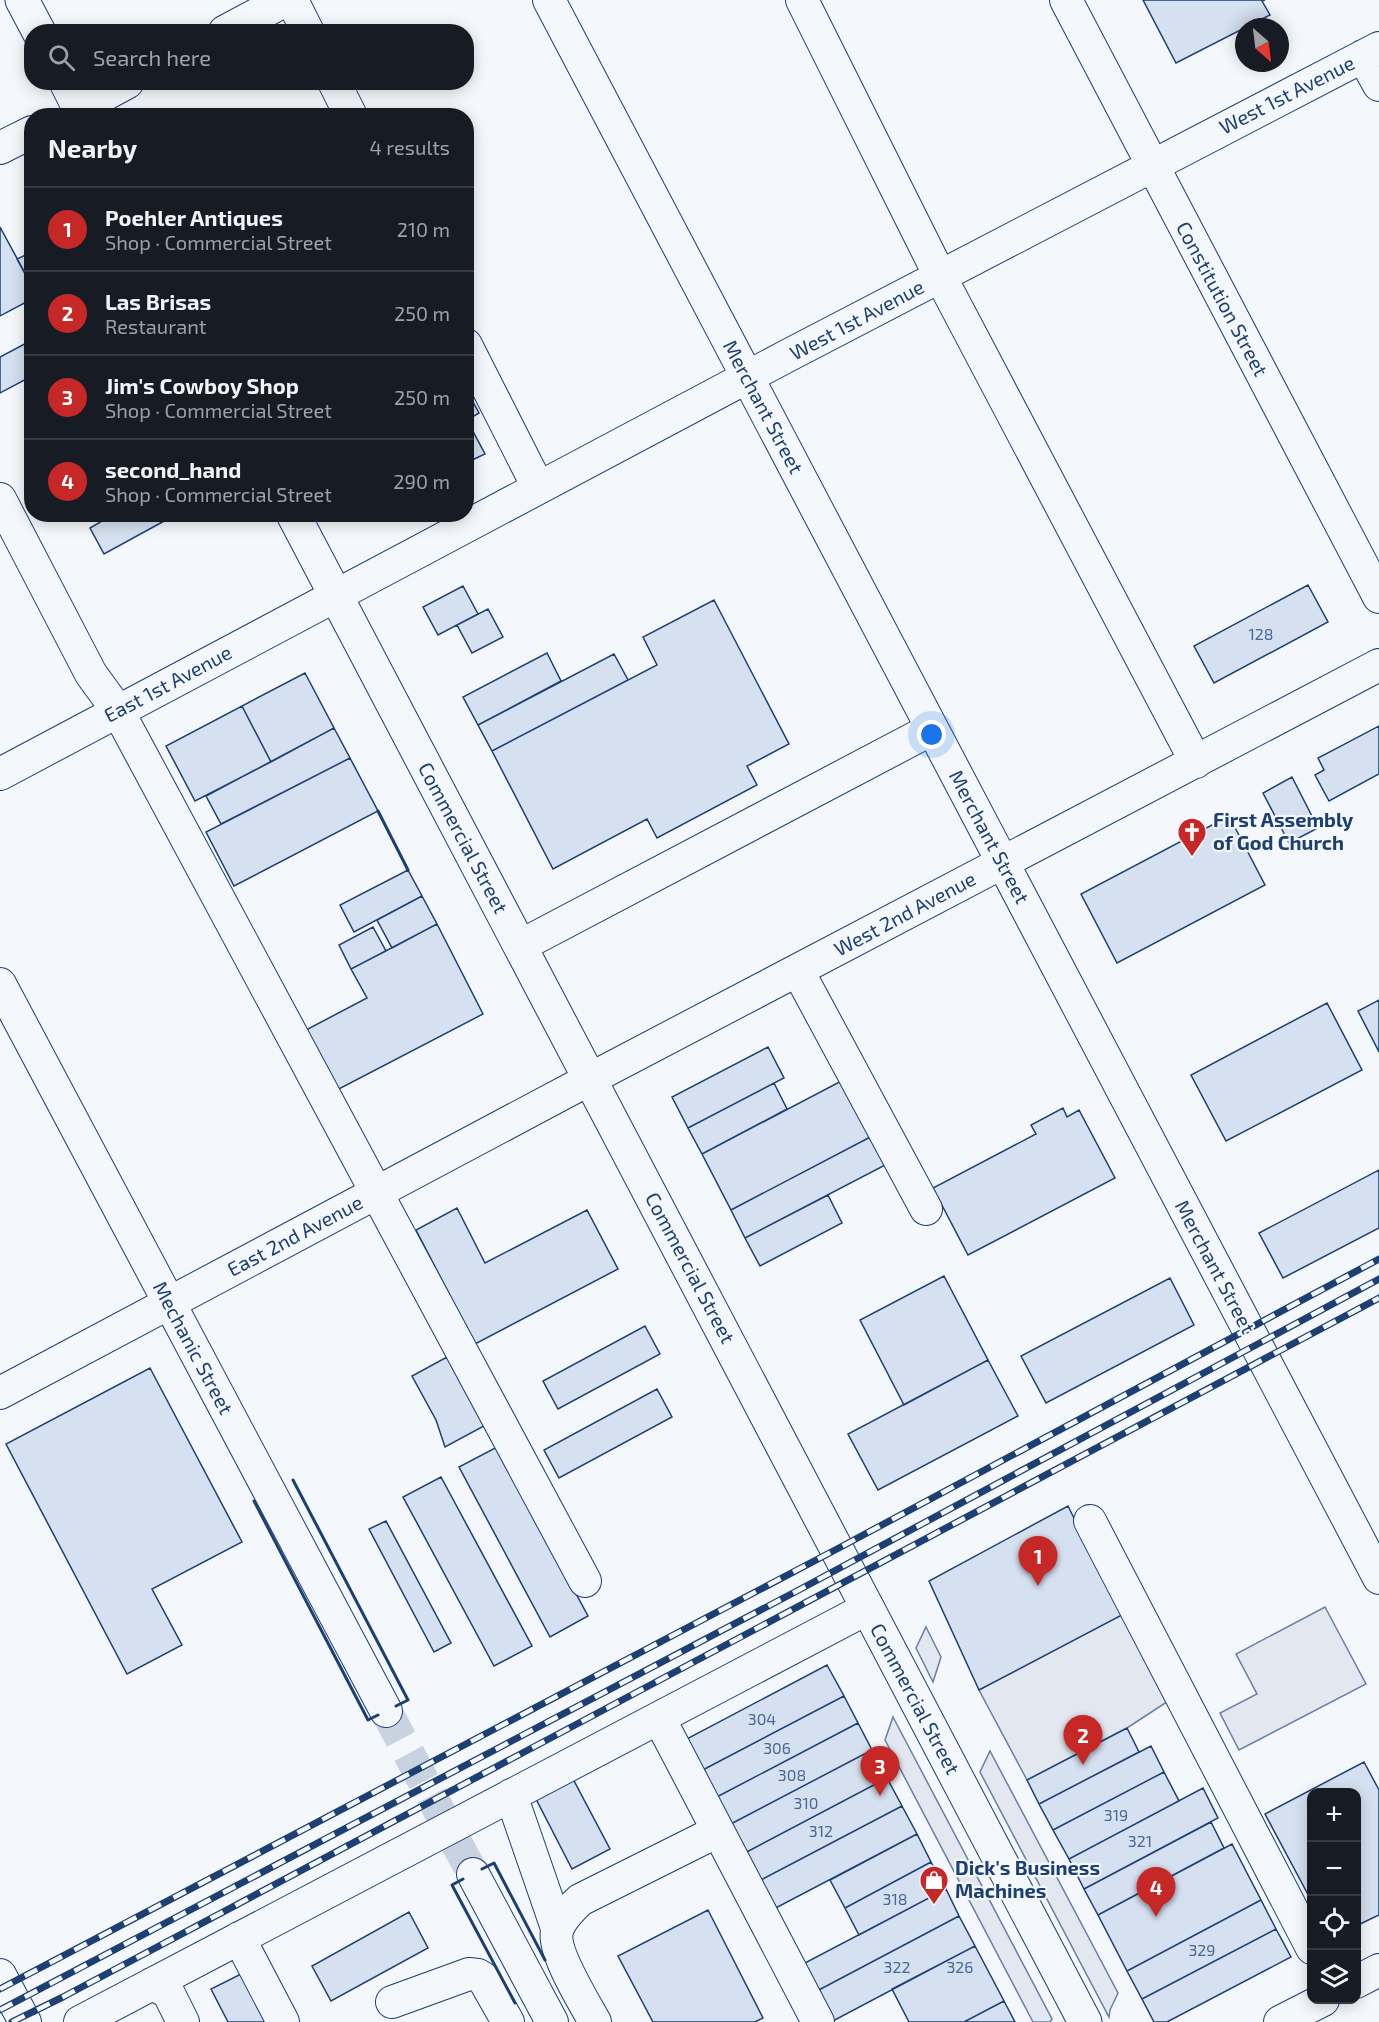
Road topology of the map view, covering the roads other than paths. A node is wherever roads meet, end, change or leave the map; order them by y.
1 (22, 0) edge
2 (285, 0) edge
3 (292, 0) edge
4 (549, 0) edge
5 (802, 0) edge
6 (1066, 0) edge
7 (35, 24) edge
8 (240, 24) edge
9 (304, 24) edge
10 (1371, 52) edge
11 (1379, 85) edge
12 (108, 90) edge
13 (338, 90) edge
14 (73, 105) edge
15 (347, 108) edge
16 (24, 136) edge
17 (0, 148) edge
18 (1152, 165) junction
19 (940, 276) junction
20 (474, 361) edge
21 (747, 377) junction
22 (538, 487) junction
23 (0, 499) edge
24 (474, 521) edge
25 (297, 522) edge
26 (473, 522) edge
27 (336, 595) junction
28 (1379, 597) edge
29 (1379, 665) edge
30 (118, 711) junction
31 (932, 729) junction
32 (1196, 762) junction
33 (0, 774) edge
34 (1002, 863) junction
35 (520, 946) junction
36 (798, 970) junction
37 (0, 984) edge
38 (590, 1079) junction
39 (376, 1194) junction
40 (926, 1209) dead end
41 (169, 1304) junction
42 (0, 1393) edge
43 (1090, 1521) dead end
44 (1379, 1578) edge
45 (585, 1581) dead end
46 (868, 1608) junction
47 (386, 1711) tunnel mouth
48 (659, 1718) junction
49 (511, 1795) junction
50 (718, 1831) junction
51 (473, 1874) tunnel mouth
52 (557, 1928) junction
53 (239, 1938) junction
54 (1307, 1940) edge
55 (1379, 1970) edge
56 (0, 1975) edge
57 (1361, 1979) edge
58 (152, 1984) junction
59 (392, 2002) dead end
60 (1315, 2004) edge
61 (25, 2022) edge
62 (80, 2022) edge
63 (183, 2022) edge
64 (283, 2022) edge
65 (508, 2022) edge
66 (552, 2022) edge
67 (595, 2022) edge
68 (818, 2022) edge
69 (1085, 2022) edge
70 (1280, 2022) edge

1 - 7 main road
2 - 8 main road
3 - 9 street
4 - 21 street, Merchant Street
5 - 19 street
6 - 18 street, Constitution Street
10 - 11 street
10 - 18 street, West 1st Avenue
12 - 14 main road
13 - 15 street
16 - 17 street
18 - 19 street, West 1st Avenue
18 - 28 street, Constitution Street
19 - 21 street, West 1st Avenue
19 - 32 street
20 - 22 street
21 - 22 street, West 1st Avenue
21 - 31 street, Merchant Street
22 - 24 street, West 1st Avenue
23 - 30 street
25 - 27 main road, Commercial Street
26 - 27 street, West 1st Avenue
27 - 30 street, East 1st Avenue
27 - 35 main road, Commercial Street
29 - 32 street, West 2nd Avenue
30 - 33 street, East 1st Avenue
30 - 39 street
31 - 34 street, Merchant Street
31 - 35 street
32 - 34 street, West 2nd Avenue
34 - 36 street, West 2nd Avenue
34 - 44 street, Merchant Street
35 - 38 main road, Commercial Street
36 - 38 street, West 2nd Avenue
36 - 40 street
37 - 41 street, Mechanic Street
38 - 39 street, East 2nd Avenue
38 - 46 main road, Commercial Street
39 - 41 street, East 2nd Avenue
39 - 45 street
41 - 42 street, East 2nd Avenue
41 - 47 street, Mechanic Street
43 - 54 street
46 - 48 street
46 - 69 main road, Commercial Street
48 - 49 street
48 - 50 street
49 - 52 street
49 - 53 street
50 - 52 street
50 - 68 street
51 - 66 street
52 - 67 street
53 - 58 street
53 - 64 street
55 - 57 street
56 - 61 street
58 - 62 street
58 - 63 street
59 - 65 street
60 - 70 street

